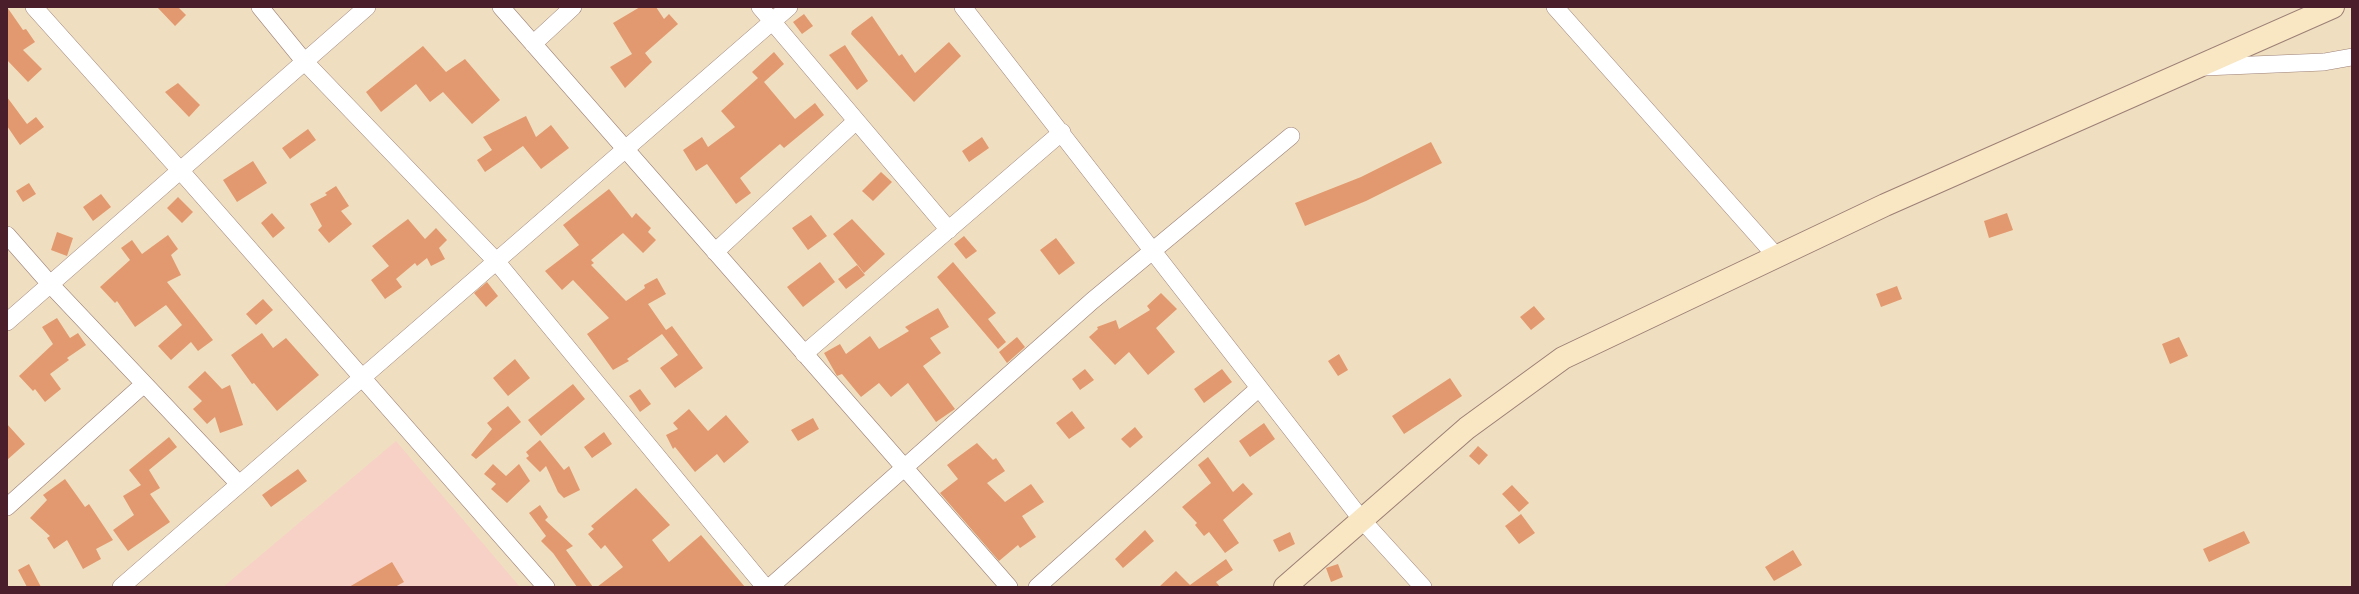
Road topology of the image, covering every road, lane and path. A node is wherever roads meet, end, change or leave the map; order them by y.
1 (34, 7) edge
2 (260, 7) edge
3 (367, 7) edge
4 (501, 7) edge
5 (573, 7) edge
6 (760, 7) edge
7 (789, 7) edge
8 (963, 7) edge
9 (1555, 7) edge
10 (2333, 7) edge
11 (772, 22) junction
12 (533, 44) junction
13 (2352, 57) edge
14 (304, 61) junction
15 (2196, 67) junction
16 (856, 121) junction
17 (1062, 132) junction
18 (1291, 136) dead end
19 (625, 149) junction
20 (179, 169) junction
21 (949, 230) junction
22 (7, 235) edge
23 (1152, 250) junction
24 (715, 252) junction
25 (1776, 256) junction
26 (496, 261) junction
27 (50, 284) junction
28 (7, 322) edge
29 (804, 354) junction
30 (362, 378) junction
31 (144, 384) junction
32 (1259, 388) junction
33 (904, 468) junction
34 (239, 484) junction
35 (7, 507) edge
36 (1362, 520) junction
37 (121, 587) edge
38 (546, 587) edge
39 (765, 587) edge
40 (770, 587) edge
41 (1009, 587) edge
42 (1036, 587) edge
43 (1285, 587) edge
44 (1424, 587) edge

1 - 20 street
2 - 14 street
3 - 14 street
4 - 12 street
5 - 12 street
6 - 11 street
7 - 11 street
8 - 17 street
9 - 25 street
10 - 15 street
11 - 16 street
11 - 19 street
12 - 19 street
13 - 15 street
14 - 20 street
14 - 26 street
15 - 25 street
16 - 21 street
16 - 24 street
17 - 21 street
17 - 23 street
18 - 23 street
19 - 24 street
19 - 26 street
20 - 27 street
20 - 30 street
21 - 29 street
22 - 27 street
23 - 32 street
23 - 33 street
24 - 29 street
25 - 36 street
26 - 30 street
26 - 39 street
27 - 28 street
27 - 31 street
29 - 33 street
30 - 34 street
30 - 38 street
31 - 34 street
31 - 35 street
32 - 36 street
32 - 42 street
33 - 40 street
33 - 41 street
34 - 37 street
36 - 43 street
36 - 44 street

